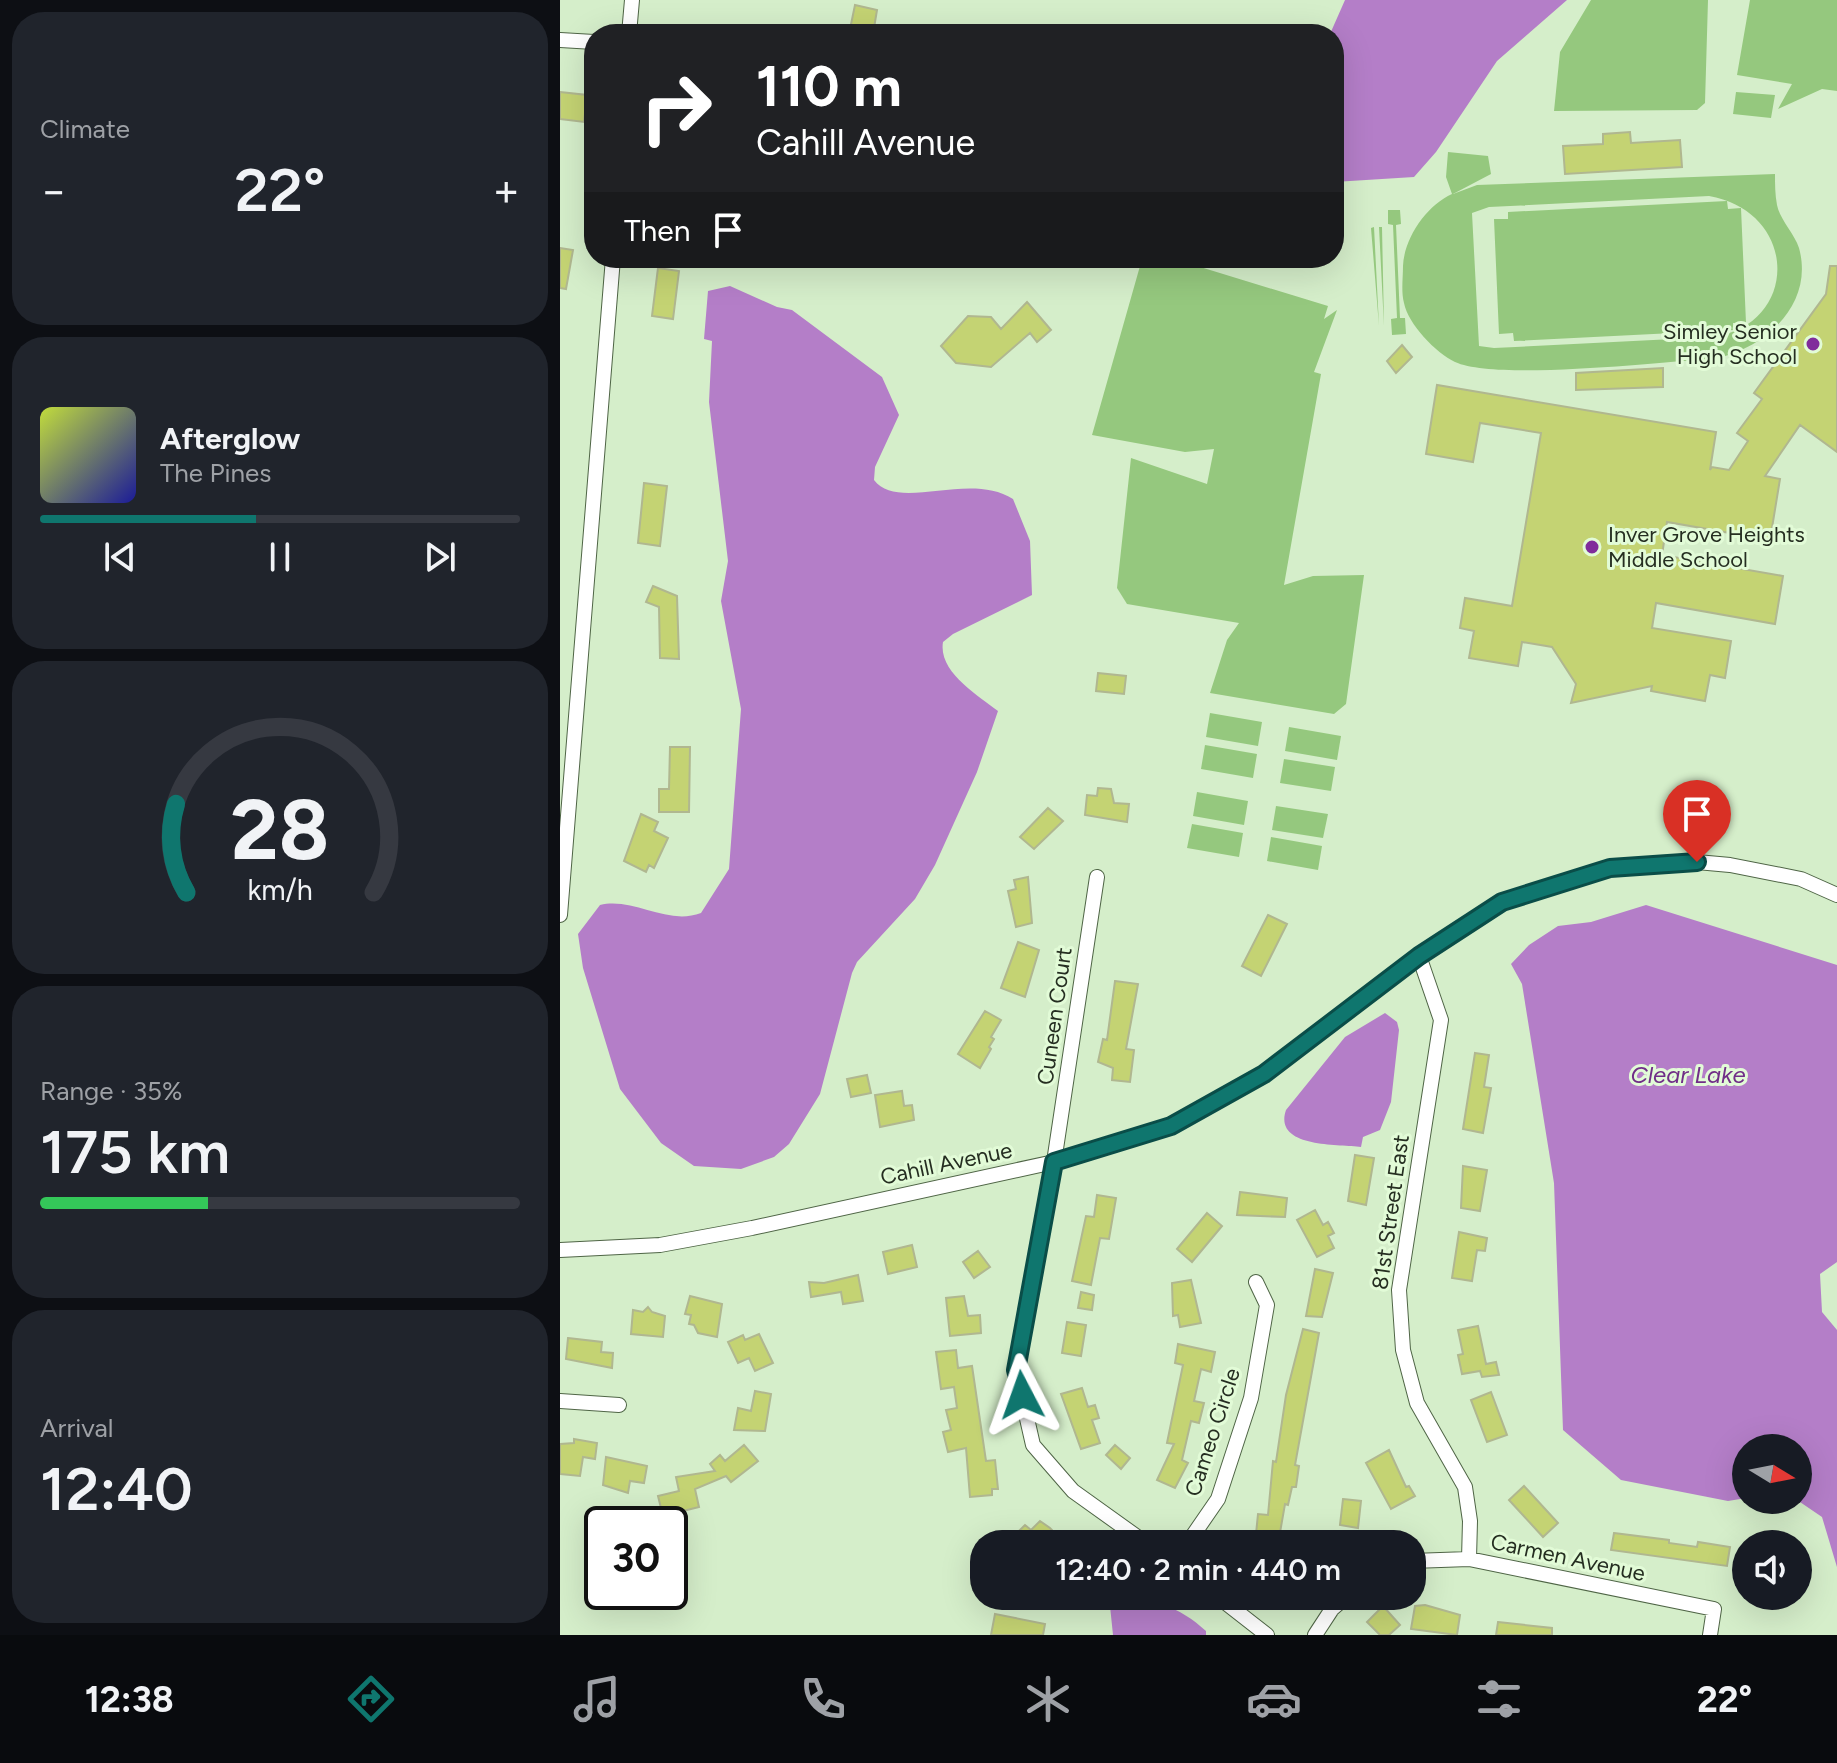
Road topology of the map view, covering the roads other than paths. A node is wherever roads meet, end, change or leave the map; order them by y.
1 (632, 0) edge
2 (630, 24) edge
3 (560, 40) edge
4 (584, 41) edge
5 (612, 268) edge
6 (1097, 877) dead end
7 (1837, 895) edge
8 (560, 915) edge
9 (1419, 956) junction
10 (1054, 1162) junction
11 (560, 1250) edge
12 (1256, 1282) dead end
13 (560, 1401) edge
14 (619, 1405) dead end
15 (1127, 1530) edge
16 (1197, 1530) edge
17 (1469, 1559) junction
18 (1426, 1561) edge
19 (1235, 1610) edge
20 (1331, 1610) edge
21 (1267, 1635) edge
22 (1315, 1635) edge
23 (1710, 1635) edge

1 - 2 street
3 - 4 street
5 - 8 street
6 - 10 street, Cuneen Court
7 - 9 street, Cahill Avenue
9 - 10 street, Cahill Avenue
9 - 17 street, 81st Street East
10 - 11 street, Cahill Avenue
10 - 15 street, Cuneen Court
12 - 16 street, Cameo Circle
13 - 14 street
17 - 18 street, Carmen Avenue
17 - 23 street, Carmen Avenue
19 - 21 street
20 - 22 street

